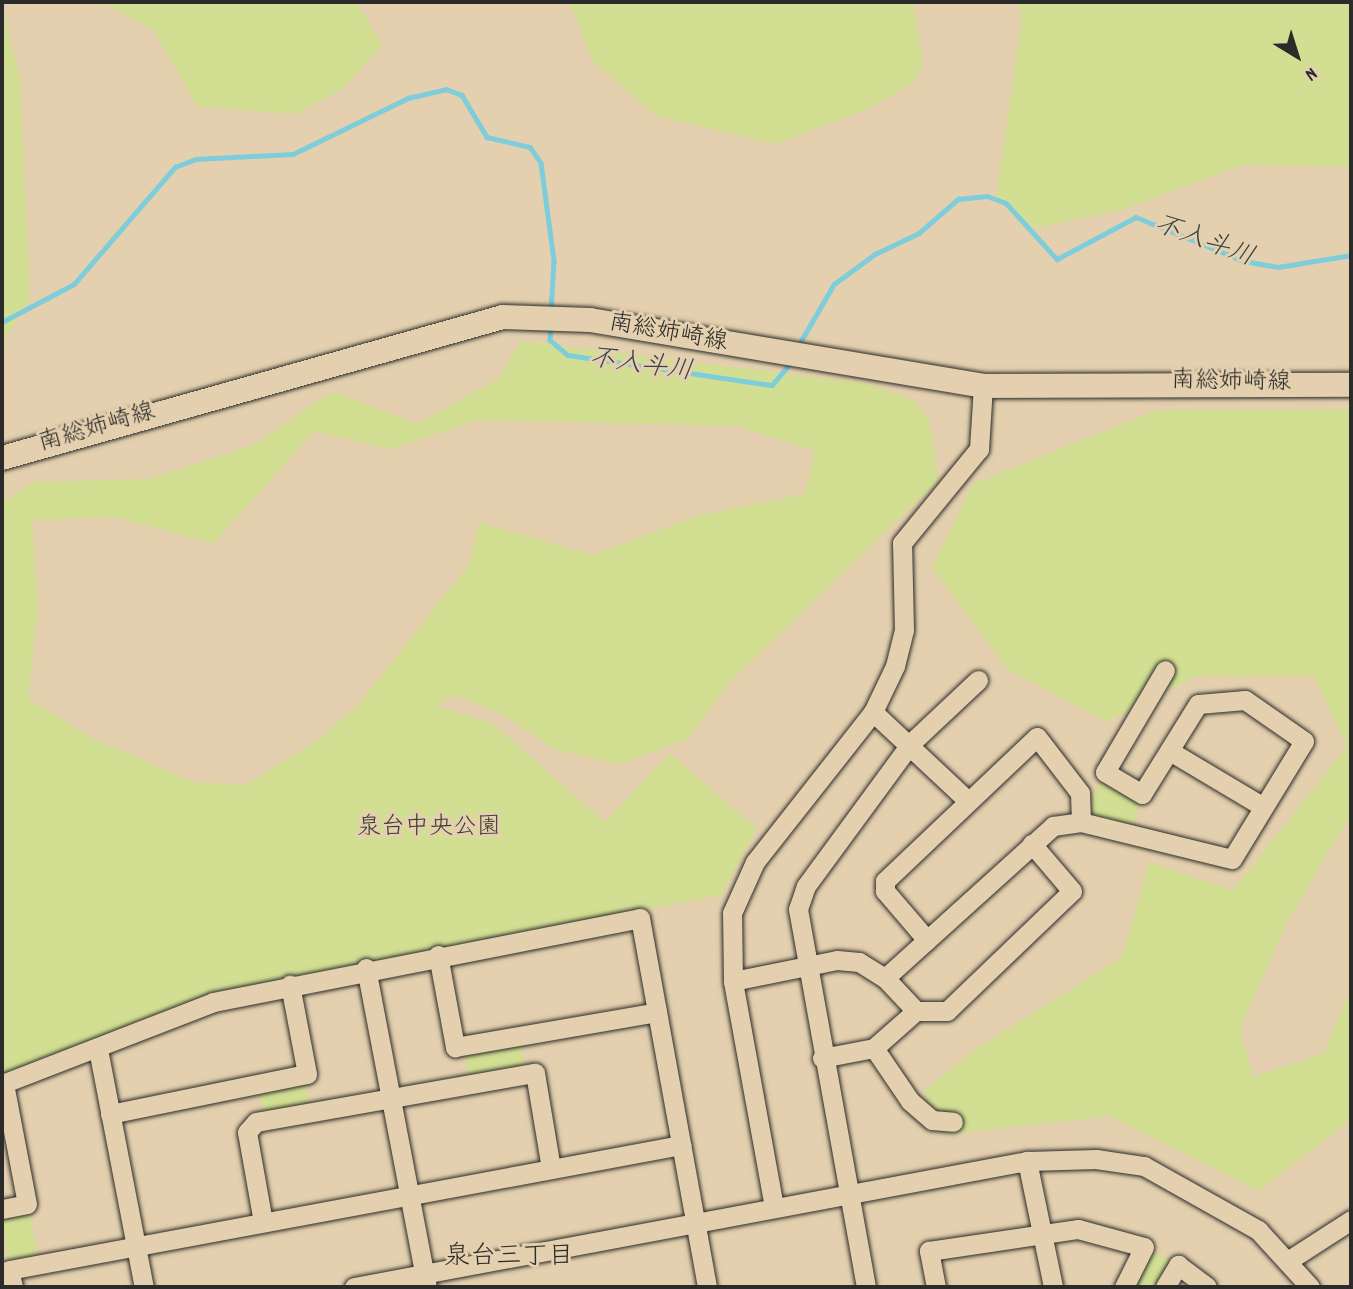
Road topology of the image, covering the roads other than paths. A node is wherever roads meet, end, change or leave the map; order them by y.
1 (1351, 385) edge
2 (983, 386) junction
3 (2, 458) edge
4 (1164, 670) dead end
5 (978, 680) dead end
6 (873, 712) junction
7 (911, 743) junction
8 (1173, 753) junction
9 (968, 801) junction
10 (1262, 806) junction
11 (1081, 822) junction
12 (1032, 844) junction
13 (927, 940) junction
14 (438, 955) junction
15 (808, 965) junction
16 (366, 968) junction
17 (885, 978) junction
18 (733, 981) junction
19 (290, 985) junction
20 (916, 1011) junction
21 (657, 1012) junction
22 (874, 1048) junction
23 (98, 1049) junction
24 (822, 1058) junction
25 (3, 1083) edge
26 (390, 1097) junction
27 (110, 1114) junction
28 (953, 1122) dead end
29 (681, 1145) junction
30 (1027, 1161) junction
31 (551, 1169) junction
32 (410, 1195) junction
33 (848, 1196) junction
34 (774, 1208) junction
35 (2, 1209) edge
36 (1351, 1220) edge
37 (263, 1222) junction
38 (695, 1224) junction
39 (1041, 1230) junction
40 (136, 1246) junction
41 (1289, 1260) junction
42 (426, 1280) edge
43 (13, 1287) edge
44 (144, 1287) edge
45 (354, 1287) edge
46 (707, 1287) edge
47 (866, 1287) edge
48 (936, 1287) edge
49 (1053, 1287) edge
50 (1124, 1287) edge
51 (1164, 1287) edge
52 (1207, 1287) edge
53 (1310, 1287) edge

1 - 2 main road, 南総姉崎線
2 - 3 main road, 南総姉崎線
2 - 6 street
4 - 8 street
5 - 7 street
6 - 7 street
6 - 18 street
7 - 9 street
7 - 15 street
8 - 10 street
8 - 10 street
9 - 11 street
9 - 13 street
10 - 11 street
11 - 12 street
12 - 13 street
12 - 20 street
13 - 17 street
14 - 16 street
14 - 21 street
14 - 21 street
15 - 17 street
15 - 18 street
15 - 24 street
16 - 19 street
16 - 26 street
17 - 20 street
18 - 34 street
19 - 23 street
19 - 27 street
20 - 22 street
21 - 29 street
22 - 24 street
22 - 28 street
23 - 25 street
23 - 27 street
24 - 33 street
25 - 35 street
26 - 31 street
26 - 32 street
26 - 37 street
27 - 40 street
29 - 31 street
29 - 38 street
30 - 33 street
30 - 39 street
30 - 41 street
31 - 32 street
32 - 37 street
32 - 42 street
33 - 34 street
33 - 47 street
34 - 38 street
36 - 41 street
37 - 40 street
38 - 42 street
38 - 46 street
39 - 48 street
39 - 49 street
39 - 50 street
40 - 43 street
40 - 44 street
41 - 53 street
42 - 45 street
51 - 52 street

